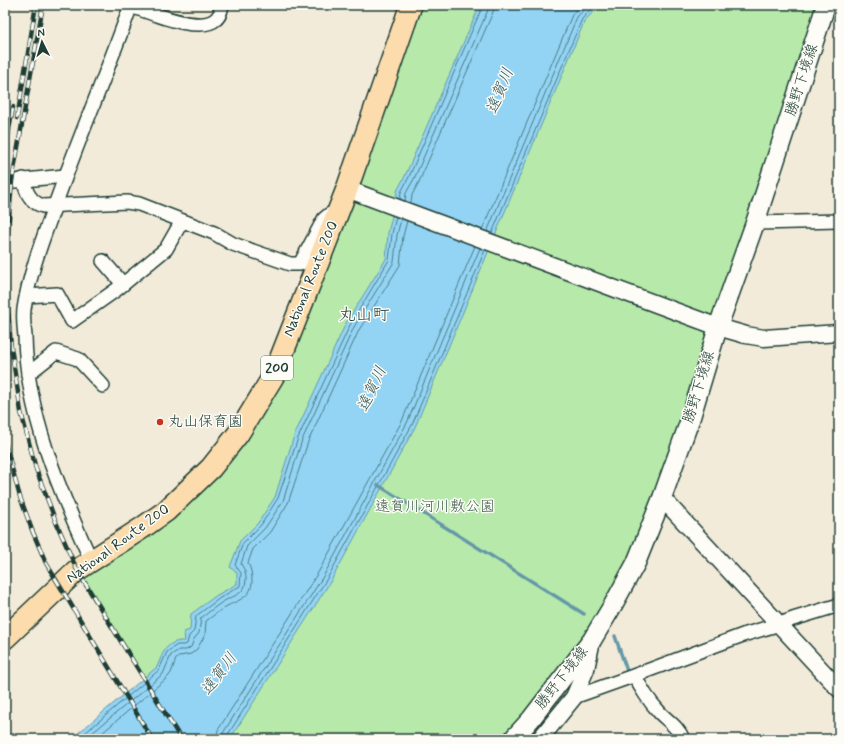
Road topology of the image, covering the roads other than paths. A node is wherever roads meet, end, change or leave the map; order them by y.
1 (222, 5) edge
2 (826, 5) edge
3 (131, 6) edge
4 (407, 8) edge
5 (65, 176) junction
6 (23, 180) junction
7 (5, 182) edge
8 (351, 190) junction
9 (55, 204) junction
10 (337, 214) junction
11 (182, 221) junction
12 (839, 221) edge
13 (756, 223) junction
14 (103, 261) dead end
15 (122, 284) junction
16 (27, 296) junction
17 (712, 325) junction
18 (839, 333) edge
19 (28, 374) junction
20 (103, 386) dead end
21 (662, 498) junction
22 (91, 560) junction
23 (839, 605) edge
24 (780, 624) junction
25 (5, 638) edge
26 (592, 640) junction
27 (631, 677) junction
28 (839, 689) edge
29 (574, 697) junction
30 (513, 739) edge
31 (540, 739) edge
32 (683, 739) edge

1 - 3 street
2 - 13 main road, 勝野下境線
3 - 5 street
4 - 8 highway, National Route 200 / 200
5 - 6 street
5 - 9 street
6 - 7 street
6 - 9 street
8 - 10 highway, National Route 200 / 200
8 - 17 street
9 - 11 street
9 - 16 street
10 - 11 street
10 - 22 highway, National Route 200 / 200
11 - 15 street
12 - 13 street
13 - 17 main road, 勝野下境線
14 - 15 street
15 - 16 street
16 - 19 street
17 - 18 street
17 - 21 main road, 勝野下境線
19 - 20 street
19 - 22 street
21 - 24 street
21 - 26 main road, 勝野下境線
22 - 25 highway, National Route 200 / 200
23 - 24 street
24 - 27 street
24 - 28 street
26 - 29 street
26 - 30 main road, 勝野下境線
27 - 29 street
27 - 32 street
29 - 31 street

